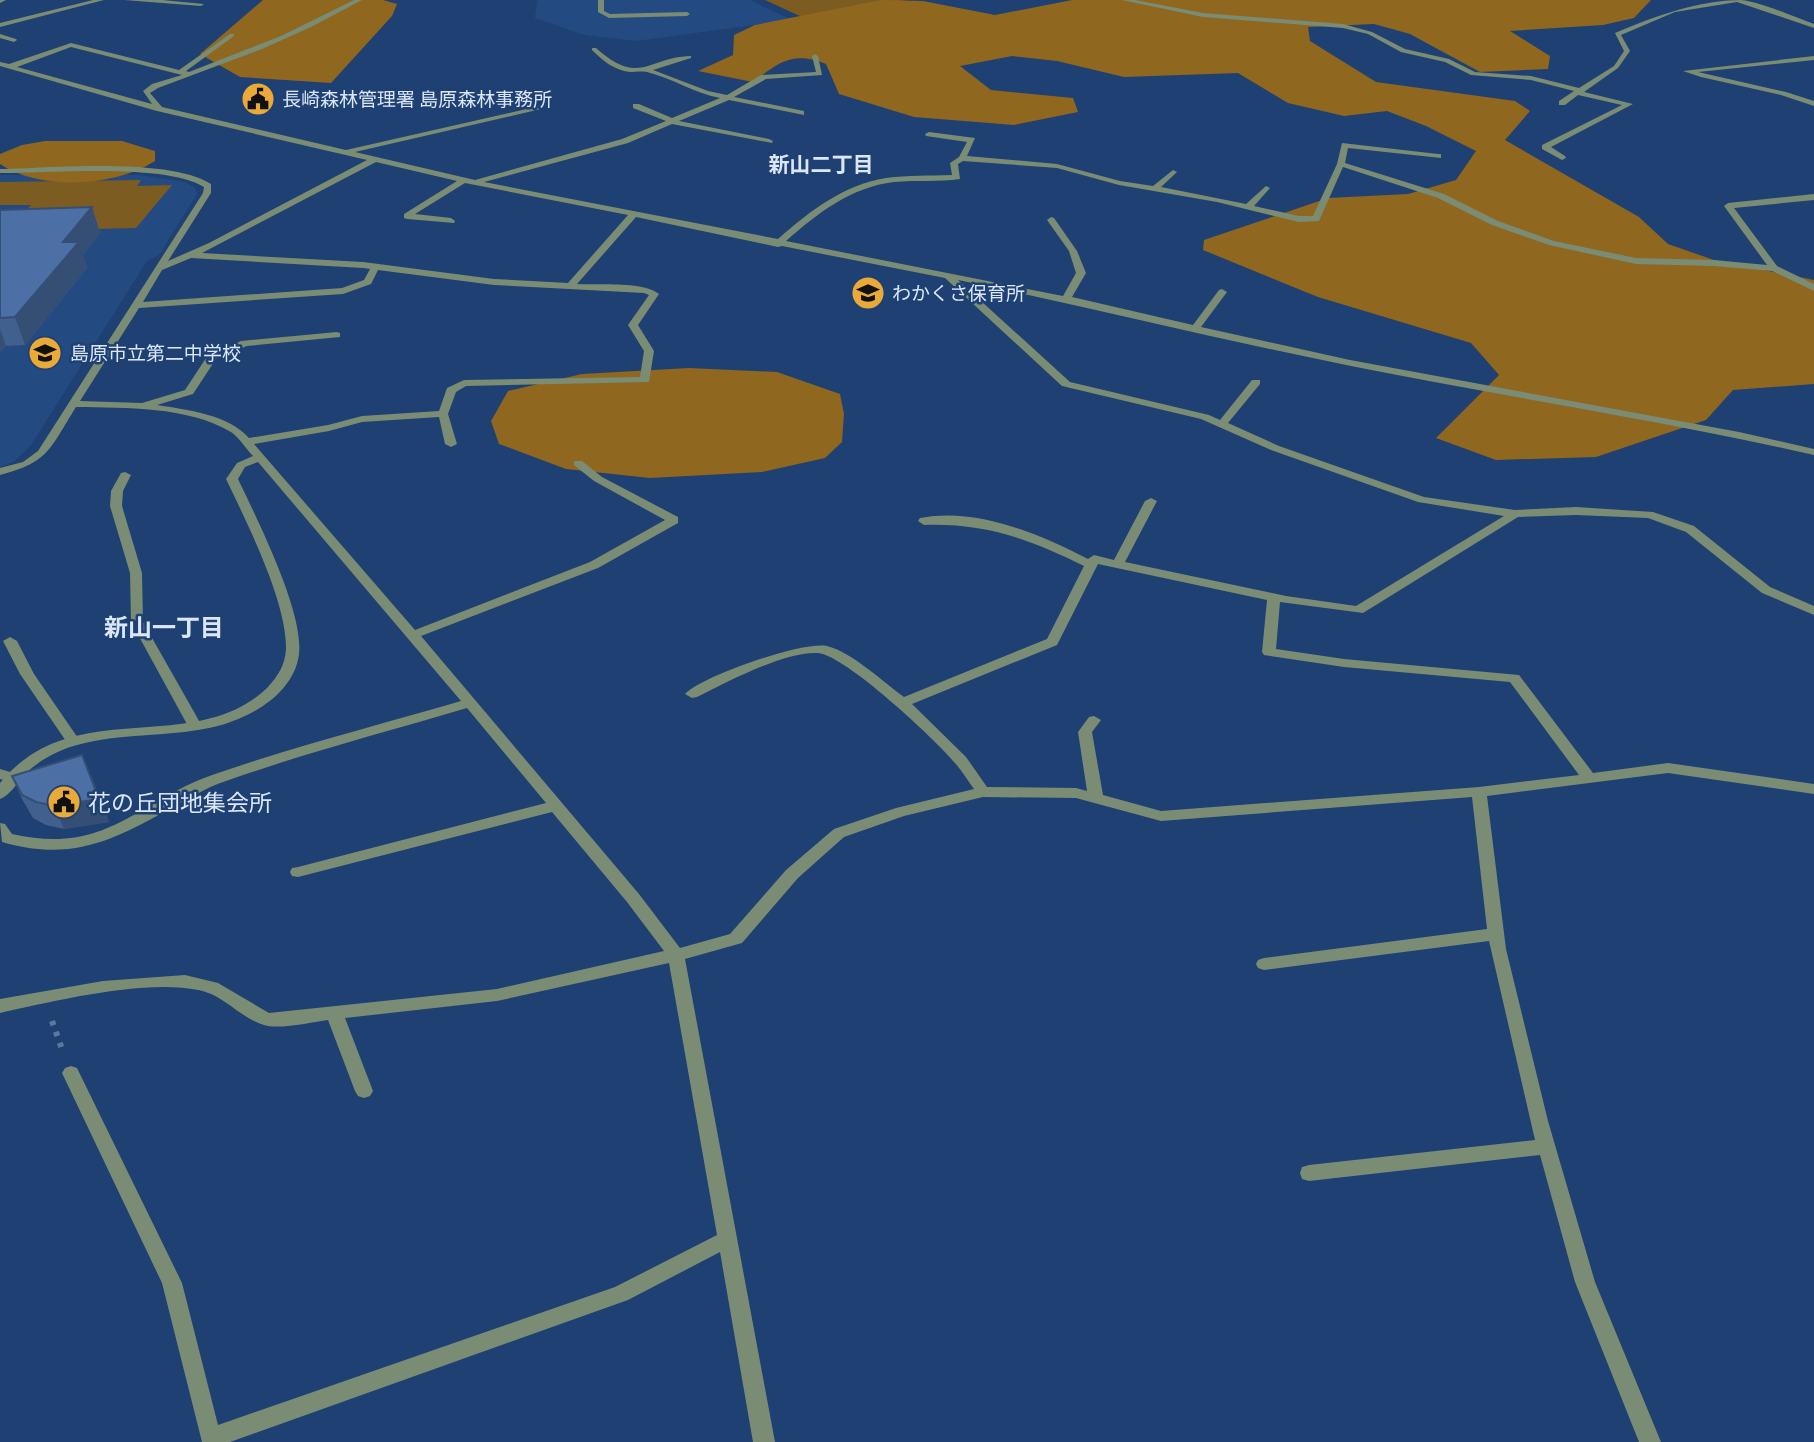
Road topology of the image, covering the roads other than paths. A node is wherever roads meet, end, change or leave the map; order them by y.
1 (101, 0) edge
2 (127, 0) edge
3 (359, 0) edge
4 (601, 0) edge
5 (1125, 0) edge
6 (1738, 0) edge
7 (201, 4) dead end
8 (687, 14) dead end
9 (0, 25) edge
10 (1814, 26) edge
11 (232, 35) dead end
12 (0, 36) edge
13 (85, 38) dead end
14 (14, 40) dead end
15 (71, 45) junction
16 (594, 49) dead end
17 (815, 56) dead end
18 (689, 57) dead end
19 (1814, 58) edge
20 (0, 64) edge
21 (9, 67) junction
22 (645, 69) junction
23 (180, 72) junction
24 (189, 74) junction
25 (1579, 92) junction
26 (727, 98) junction
27 (1562, 103) dead end
28 (1814, 104) edge
29 (636, 106) dead end
30 (541, 107) dead end
31 (160, 109) junction
32 (801, 113) dead end
33 (674, 122) junction
34 (929, 134) dead end
35 (769, 141) dead end
36 (345, 152) junction
37 (1438, 156) dead end
38 (962, 158) junction
39 (1562, 158) dead end
40 (373, 159) junction
41 (1340, 164) junction
42 (0, 171) edge
43 (1173, 172) dead end
44 (468, 181) junction
45 (1156, 188) junction
46 (1266, 188) dead end
47 (1814, 197) edge
48 (1248, 207) junction
49 (632, 216) junction
50 (451, 220) dead end
51 (1051, 220) dead end
52 (778, 244) junction
53 (189, 255) junction
54 (375, 267) junction
55 (161, 268) junction
56 (1774, 268) junction
57 (949, 277) junction
58 (570, 286) junction
59 (1814, 288) edge
60 (1222, 292) dead end
61 (1066, 299) junction
62 (137, 305) junction
63 (1196, 327) junction
64 (337, 335) dead end
65 (1256, 382) dead end
66 (74, 404) junction
67 (145, 405) junction
68 (443, 414) junction
69 (1222, 424) junction
70 (247, 442) junction
71 (450, 444) dead end
72 (1814, 453) edge
73 (261, 457) junction
74 (578, 463) dead end
75 (0, 472) edge
76 (125, 475) dead end
77 (1151, 501) dead end
78 (1515, 514) junction
79 (924, 521) dead end
80 (1118, 564) junction
81 (1091, 565) junction
82 (1274, 597) junction
83 (1814, 611) edge
84 (413, 635) junction
85 (10, 641) dead end
86 (692, 694) dead end
87 (468, 702) junction
88 (903, 703) junction
89 (1094, 720) dead end
90 (195, 726) junction
91 (73, 741) junction
92 (6, 775) edge
93 (1588, 777) junction
94 (1814, 789) edge
95 (983, 792) junction
96 (1479, 792) junction
97 (0, 794) edge
98 (1096, 799) junction
99 (555, 806) junction
100 (2, 835) edge
101 (298, 872) dead end
102 (1496, 934) junction
103 (676, 956) junction
104 (1265, 964) dead end
105 (0, 1006) edge
106 (334, 1012) junction
107 (71, 1073) road end
108 (364, 1091) dead end
109 (1546, 1147) junction
110 (1309, 1173) dead end
111 (727, 1239) junction
112 (211, 1440) edge
113 (764, 1442) edge
114 (1650, 1442) edge

1 - 9 street
2 - 7 street
3 - 24 street
4 - 8 street
5 - 25 street
6 - 10 street
6 - 25 street
11 - 23 street
12 - 14 street
13 - 15 street
15 - 21 street
15 - 23 street
16 - 22 street
17 - 26 street
18 - 22 street
19 - 28 street
20 - 21 street
21 - 31 street
22 - 26 street
23 - 24 street
24 - 31 street
25 - 27 street
25 - 39 street
26 - 32 street
26 - 33 street
29 - 33 street
30 - 36 street
31 - 36 street
33 - 35 street
33 - 44 street
34 - 38 street
36 - 40 street
37 - 41 street
38 - 45 street
38 - 52 street
40 - 44 street
40 - 53 street
41 - 48 street
41 - 56 street
42 - 55 street
43 - 45 street
44 - 49 street
44 - 50 street
45 - 48 street
46 - 48 street
47 - 56 street
49 - 52 street
49 - 58 street
51 - 61 street
52 - 57 street
53 - 54 street
53 - 55 street
54 - 58 street
54 - 62 street
55 - 62 street
56 - 59 street
57 - 61 street
57 - 69 street
58 - 68 street
60 - 63 street
61 - 63 street
62 - 66 street
63 - 72 street
64 - 67 street
65 - 69 street
66 - 67 street
66 - 75 street
67 - 70 street
68 - 70 street
68 - 71 street
69 - 78 street
70 - 73 street
73 - 84 street
73 - 90 street
74 - 84 street
76 - 90 street
77 - 80 street
78 - 82 street
78 - 83 street
79 - 81 street
80 - 81 street
80 - 82 street
81 - 88 street
82 - 93 street
84 - 87 street
85 - 91 street
86 - 88 street
87 - 99 street
87 - 100 street
88 - 95 street
89 - 98 street
90 - 91 street
91 - 92 street
92 - 97 street
93 - 94 street
93 - 96 street
95 - 98 street
95 - 103 street
96 - 98 street
96 - 102 street
99 - 101 street
99 - 103 street
102 - 104 street
102 - 109 street
103 - 106 street
103 - 111 street
105 - 106 street
106 - 108 street
107 - 112 street
109 - 110 street
109 - 114 street
111 - 112 street
111 - 113 street

